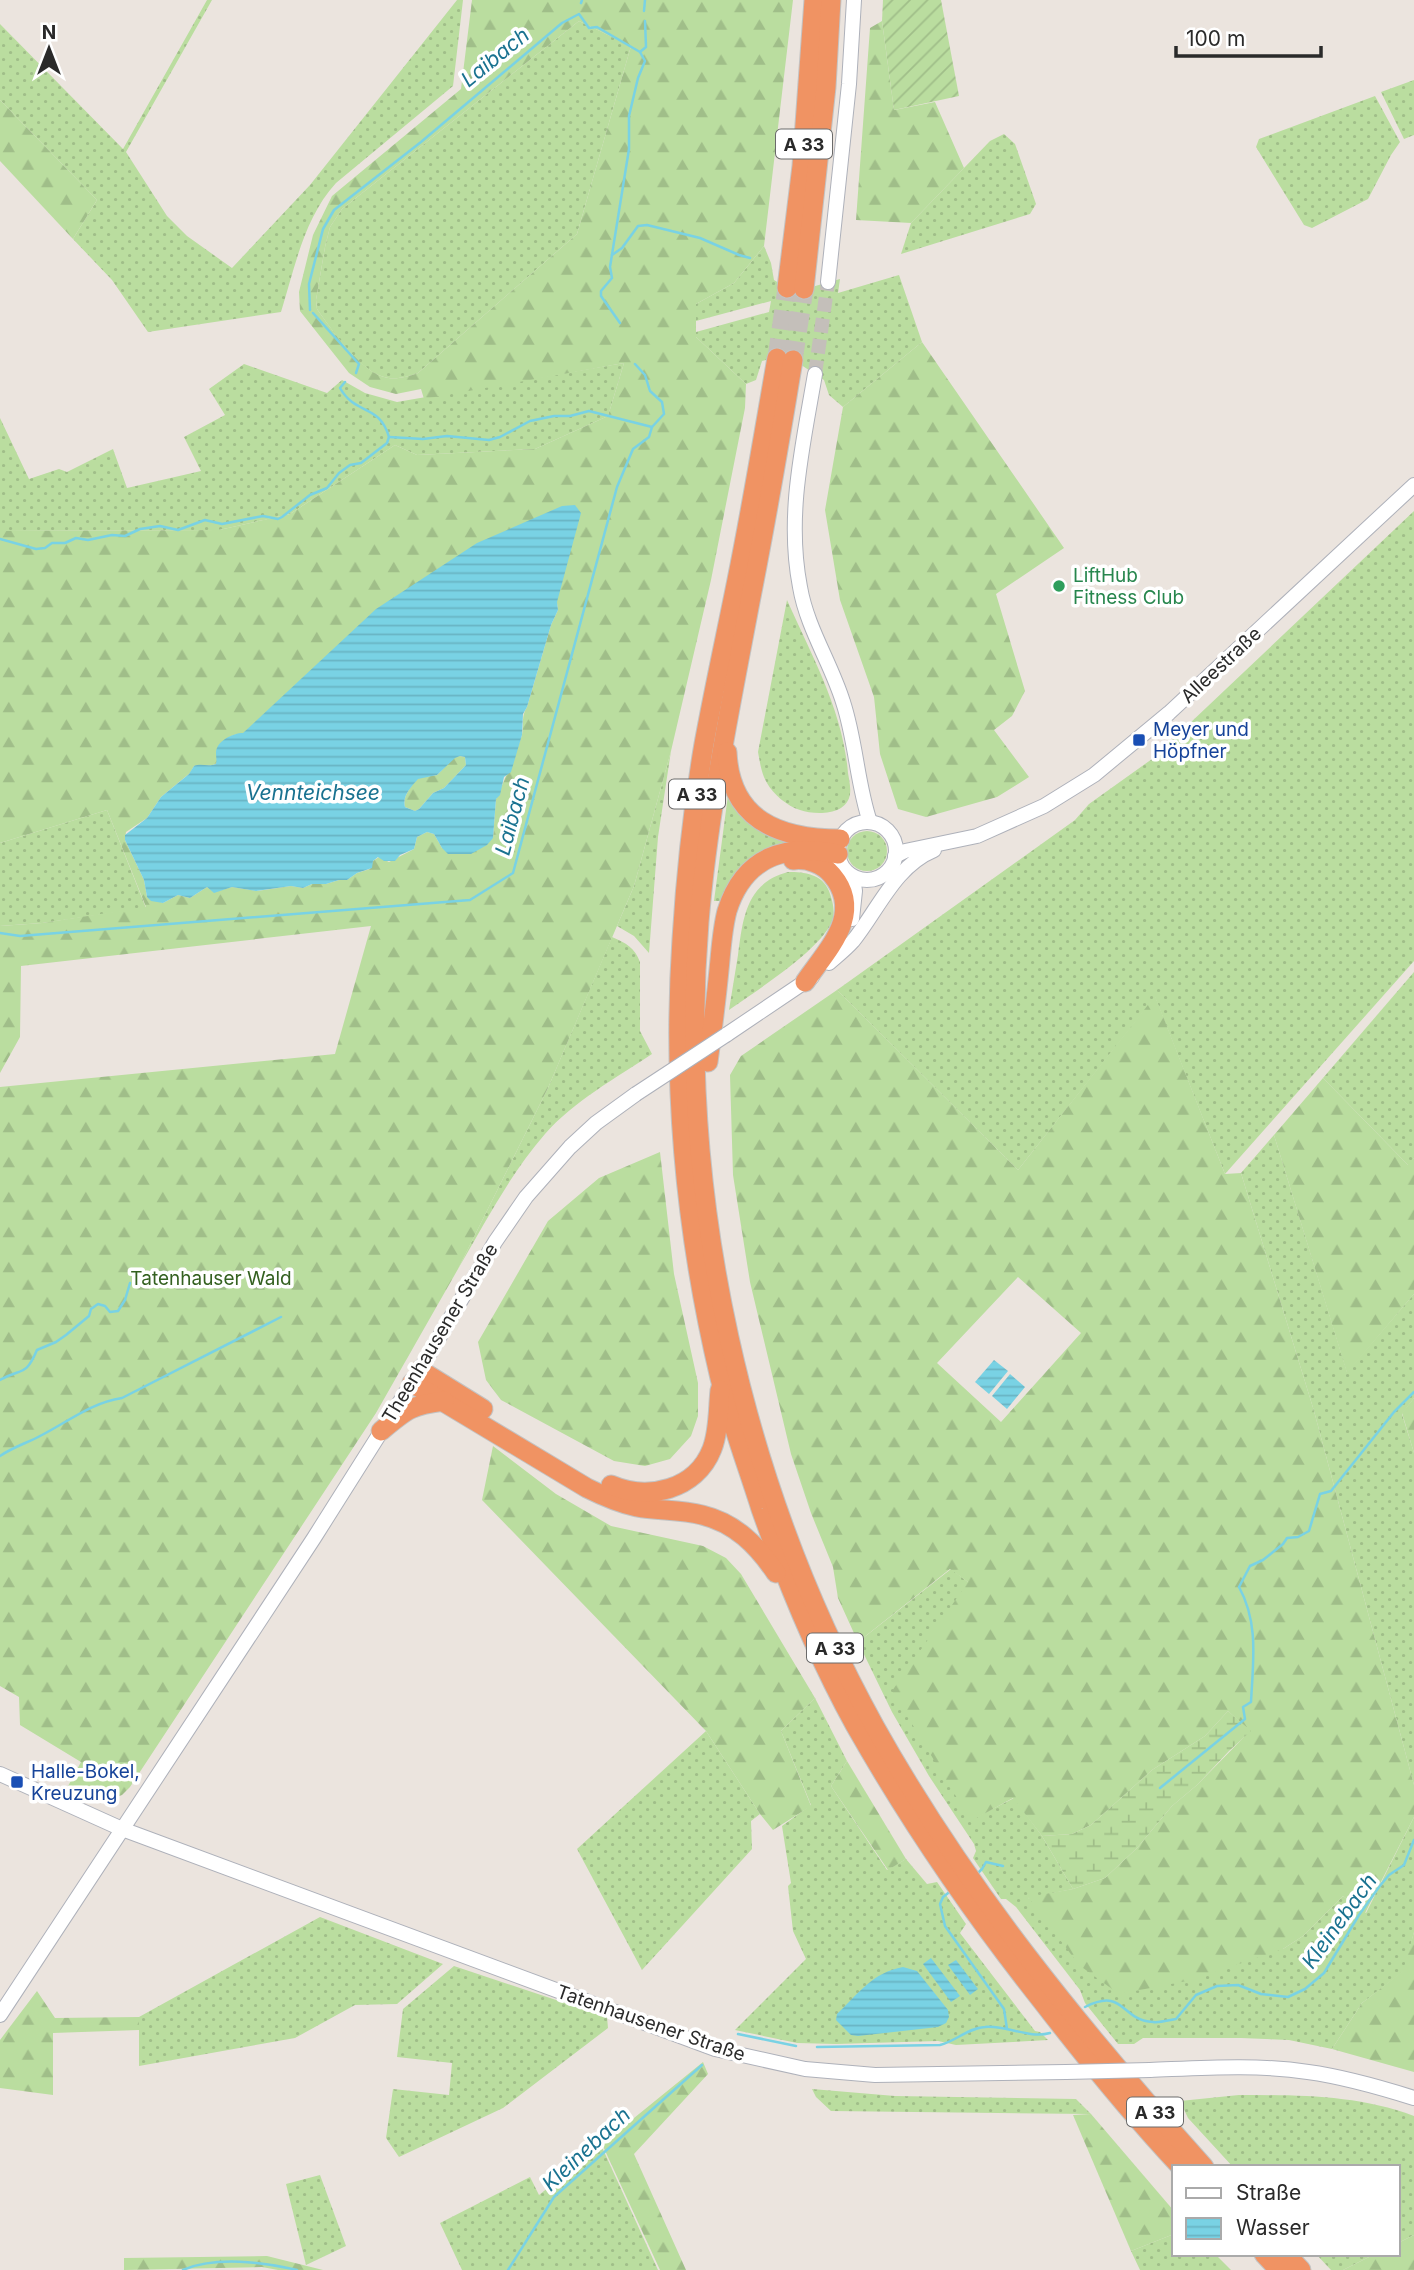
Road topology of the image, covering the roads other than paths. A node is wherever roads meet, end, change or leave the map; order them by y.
1 (814, 0) edge
2 (831, 0) edge
3 (854, 0) edge
4 (828, 282) tunnel mouth
5 (815, 374) tunnel mouth
6 (1414, 485) edge
7 (727, 724) junction
8 (1010, 822) junction
9 (863, 823) junction
10 (977, 836) junction
11 (893, 839) junction
12 (839, 847) junction
13 (895, 856) junction
14 (853, 877) junction
15 (869, 880) junction
16 (741, 883) junction
17 (850, 925) junction
18 (829, 963) junction
19 (805, 982) junction
20 (699, 1143) junction
21 (416, 1377) junction
22 (721, 1378) junction
23 (444, 1401) junction
24 (381, 1431) junction
25 (797, 1606) junction
26 (0, 1774) edge
27 (122, 1829) junction
28 (953, 1868) junction
29 (983, 1912) junction
30 (0, 2015) edge
31 (1414, 2098) edge
32 (1179, 2165) edge
33 (1202, 2165) edge
34 (1266, 2256) edge
35 (1288, 2256) edge
36 (1279, 2270) edge
37 (1301, 2270) edge

1 - 2 highway, A 33
3 - 4 main road
5 - 9 main road
6 - 8 main road, Alleestraße
7 - 12 highway
7 - 20 highway, A 33
7 - 22 highway, A 33
8 - 10 main road, Alleestraße
8 - 11 main road, Alleestraße
9 - 11 main road
9 - 12 main road
10 - 13 main road, Alleestraße
10 - 18 main road
11 - 13 main road
12 - 14 main road
12 - 16 highway
13 - 15 main road
14 - 15 main road
14 - 17 main road, Theenhausener Straße
15 - 17 main road, Theenhausener Straße
16 - 19 highway
16 - 20 highway
17 - 18 main road, Theenhausener Straße
18 - 19 main road, Theenhausener Straße
19 - 21 main road, Theenhausener Straße, bridge
20 - 28 highway, A 33
21 - 22 highway
21 - 23 highway
21 - 24 main road, Theenhausener Straße
22 - 25 highway, A 33
23 - 24 highway
23 - 25 highway
24 - 27 main road, Theenhausener Straße
25 - 28 highway, A 33
26 - 27 main road, Tatenhausener Straße
27 - 30 main road, Theenhausener Straße
27 - 31 main road, Tatenhausener Straße, bridge
28 - 29 highway, A 33
29 - 32 highway, A 33
29 - 33 highway, A 33
34 - 36 highway
35 - 37 highway

